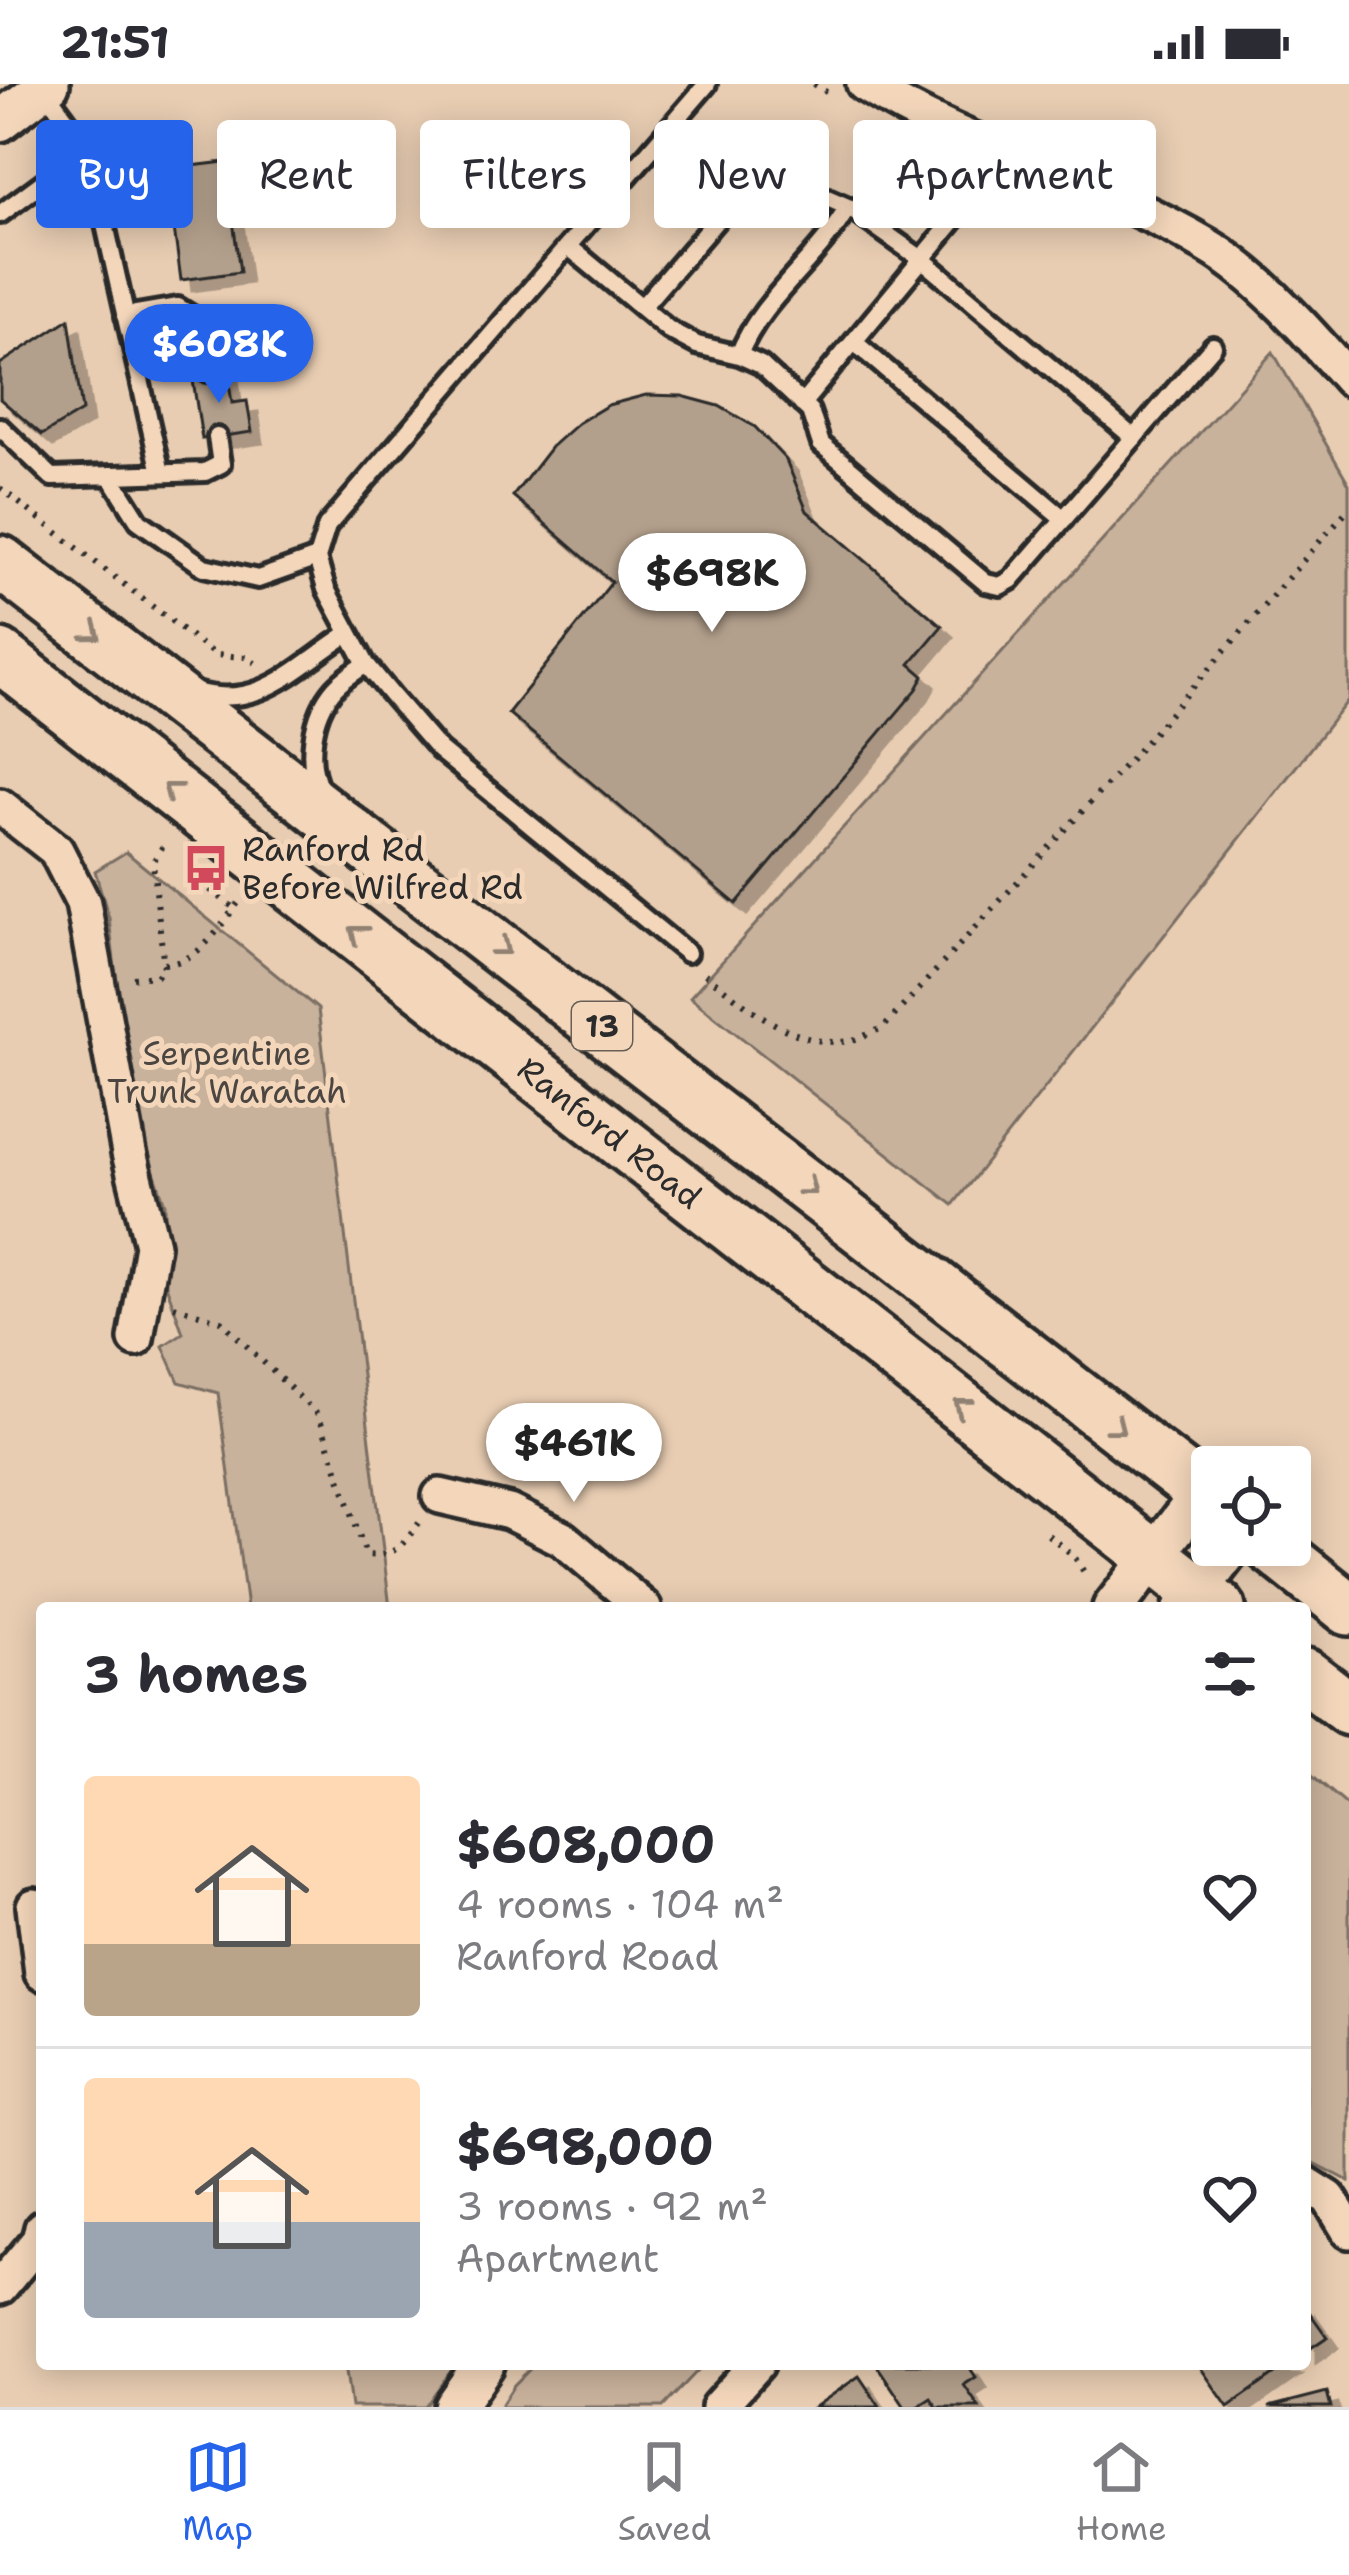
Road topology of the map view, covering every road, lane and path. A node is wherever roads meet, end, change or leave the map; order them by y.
1 (707, 84) edge
2 (864, 84) edge
3 (46, 86) edge
4 (69, 120) edge
5 (937, 120) edge
6 (0, 121) edge
7 (36, 187) edge
8 (848, 207) junction
9 (0, 214) edge
10 (1156, 217) edge
11 (106, 228) edge
12 (949, 228) edge
13 (568, 246) junction
14 (923, 260) junction
15 (642, 307) junction
16 (125, 316) junction
17 (854, 342) junction
18 (1213, 346) dead end
19 (739, 355) junction
20 (208, 372) dead end
21 (1349, 379) edge
22 (802, 404) junction
23 (0, 427) edge
24 (217, 437) dead end
25 (1134, 438) junction
26 (161, 473) junction
27 (110, 475) junction
28 (0, 488) edge
29 (1349, 508) edge
30 (1064, 519) junction
31 (317, 558) junction
32 (0, 562) edge
33 (348, 634) junction
34 (0, 656) edge
35 (366, 664) junction
36 (262, 668) dead end
37 (145, 673) junction
38 (0, 806) edge
39 (340, 823) junction
40 (170, 837) dead end
41 (191, 875) dead end
42 (244, 896) dead end
43 (234, 908) junction
44 (687, 953) joint
45 (164, 964) junction
46 (96, 975) junction
47 (143, 1297) junction
48 (136, 1339) dead end
49 (1191, 1485) edge
50 (440, 1496) joint
51 (1191, 1514) edge
52 (1153, 1556) junction
53 (1221, 1566) edge
54 (1295, 1566) edge
55 (637, 1602) edge
56 (1118, 1602) edge
57 (1200, 1602) edge
58 (1349, 1609) edge
59 (1311, 1680) edge
60 (1349, 1709) edge
61 (1311, 1713) edge
62 (1349, 1722) edge
63 (34, 1906) dead end
64 (36, 1923) edge
65 (1311, 2187) edge
66 (1349, 2231) edge
67 (36, 2244) edge
68 (0, 2287) edge
69 (480, 2370) edge
70 (752, 2370) edge
71 (454, 2407) edge
72 (718, 2407) edge

1 - 13 lane
2 - 5 street
3 - 4 lane
3 - 6 street
7 - 9 lane
8 - 14 lane
8 - 15 lane
8 - 19 lane
10 - 21 street
11 - 16 lane
12 - 14 lane
13 - 15 lane
13 - 31 lane
14 - 17 lane
14 - 25 lane
15 - 19 lane
16 - 20 lane
16 - 26 lane
17 - 22 lane
17 - 30 lane
18 - 25 lane
19 - 22 lane
22 - 30 lane
23 - 27 lane
24 - 26 lane
25 - 30 lane
26 - 27 lane
27 - 31 lane
28 - 36 path
29 - 44 path
31 - 33 lane
32 -> 37 main road, 13
33 - 35 lane
33 - 37 lane
52 -> 34 main road, Ranford Road / 13
35 - 39 lane
35 - 44 lane
37 - 39 main road, 13
38 - 46 street
39 -> 49 main road, 13
40 - 45 path
41 - 43 path
42 - 43 path
43 - 45 path
45 - 46 path
46 - 47 street
47 - 48 street
47 - 50 path
50 - 55 street
51 - 52 street
52 - 56 street
52 - 57 main road, Ranford Road / 13
53 - 57 street
54 - 58 main road
59 - 60 main road
61 - 62 main road
63 - 64 street
65 - 66 street
67 - 68 street
69 - 71 street
70 - 72 street

